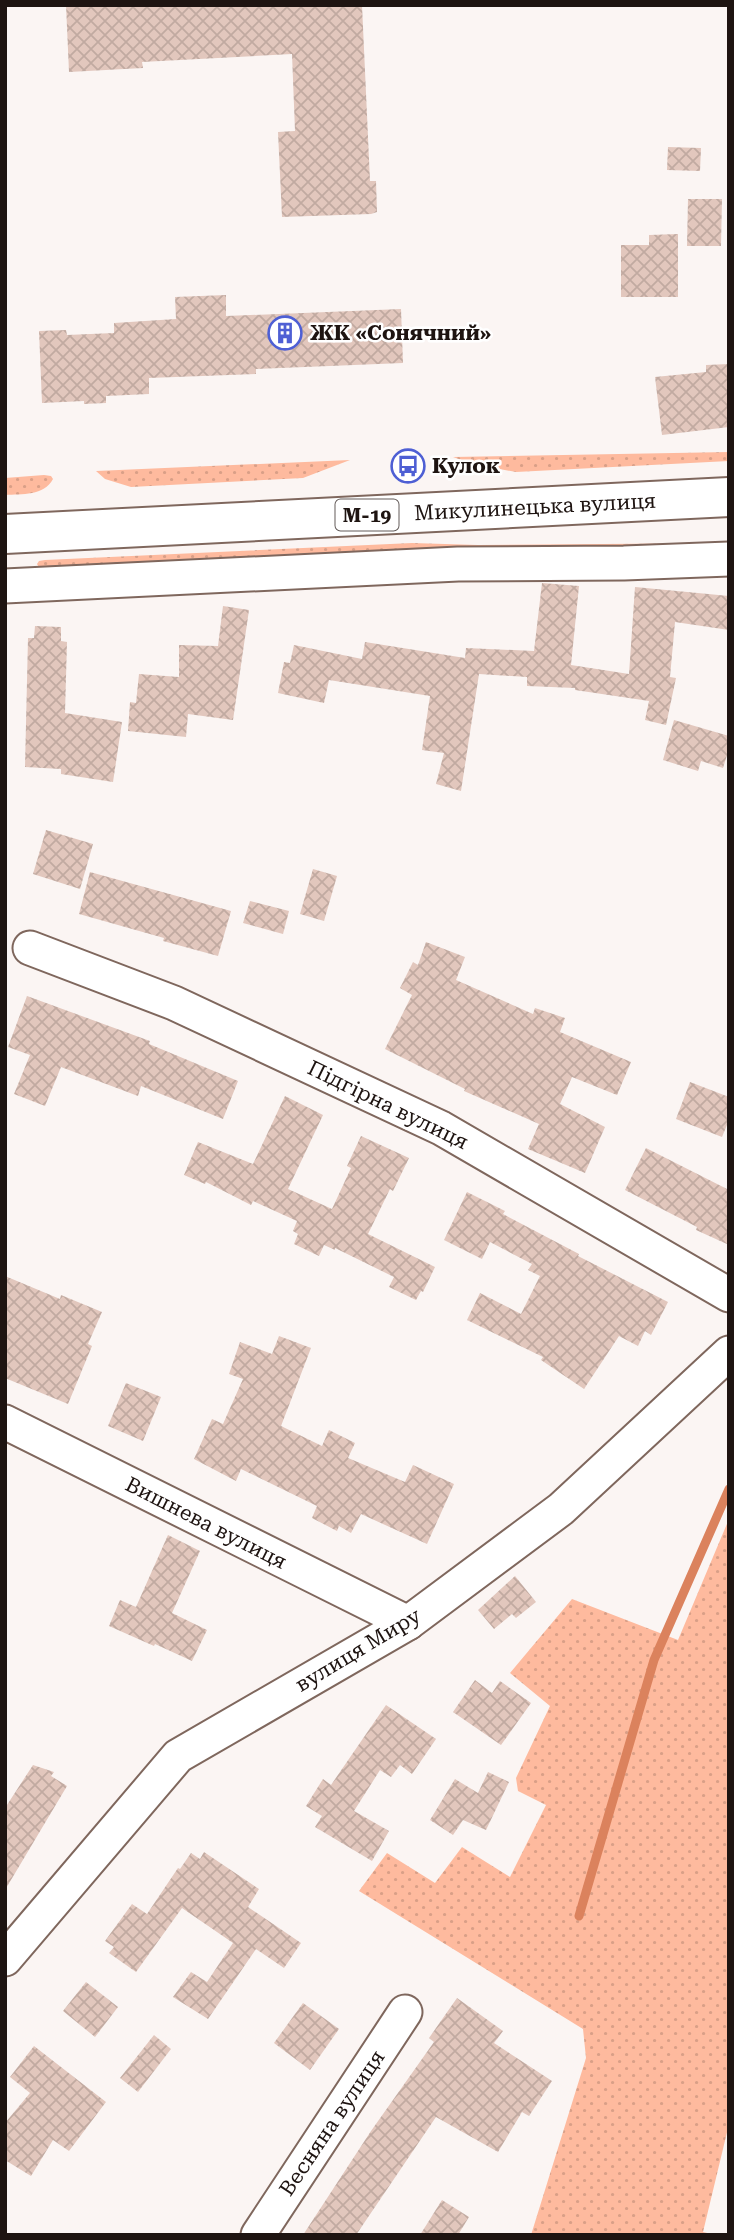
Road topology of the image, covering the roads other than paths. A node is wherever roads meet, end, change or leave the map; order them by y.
1 (729, 497) edge
2 (5, 534) edge
3 (729, 559) edge
4 (5, 586) edge
5 (30, 948) dead end
6 (729, 1295) edge
7 (729, 1353) edge
8 (5, 1422) edge
9 (408, 1623) junction
10 (6, 1955) edge
11 (405, 2012) dead end
12 (258, 2235) edge

1 - 2 highway, Микулинецька вулиця / М-19
3 - 4 street
5 - 6 street, Підгірна вулиця
7 - 9 street, вулиця Миру
8 - 9 street, Вишнева вулиця
9 - 10 street, вулиця Миру
11 - 12 street, Весняна вулиця

